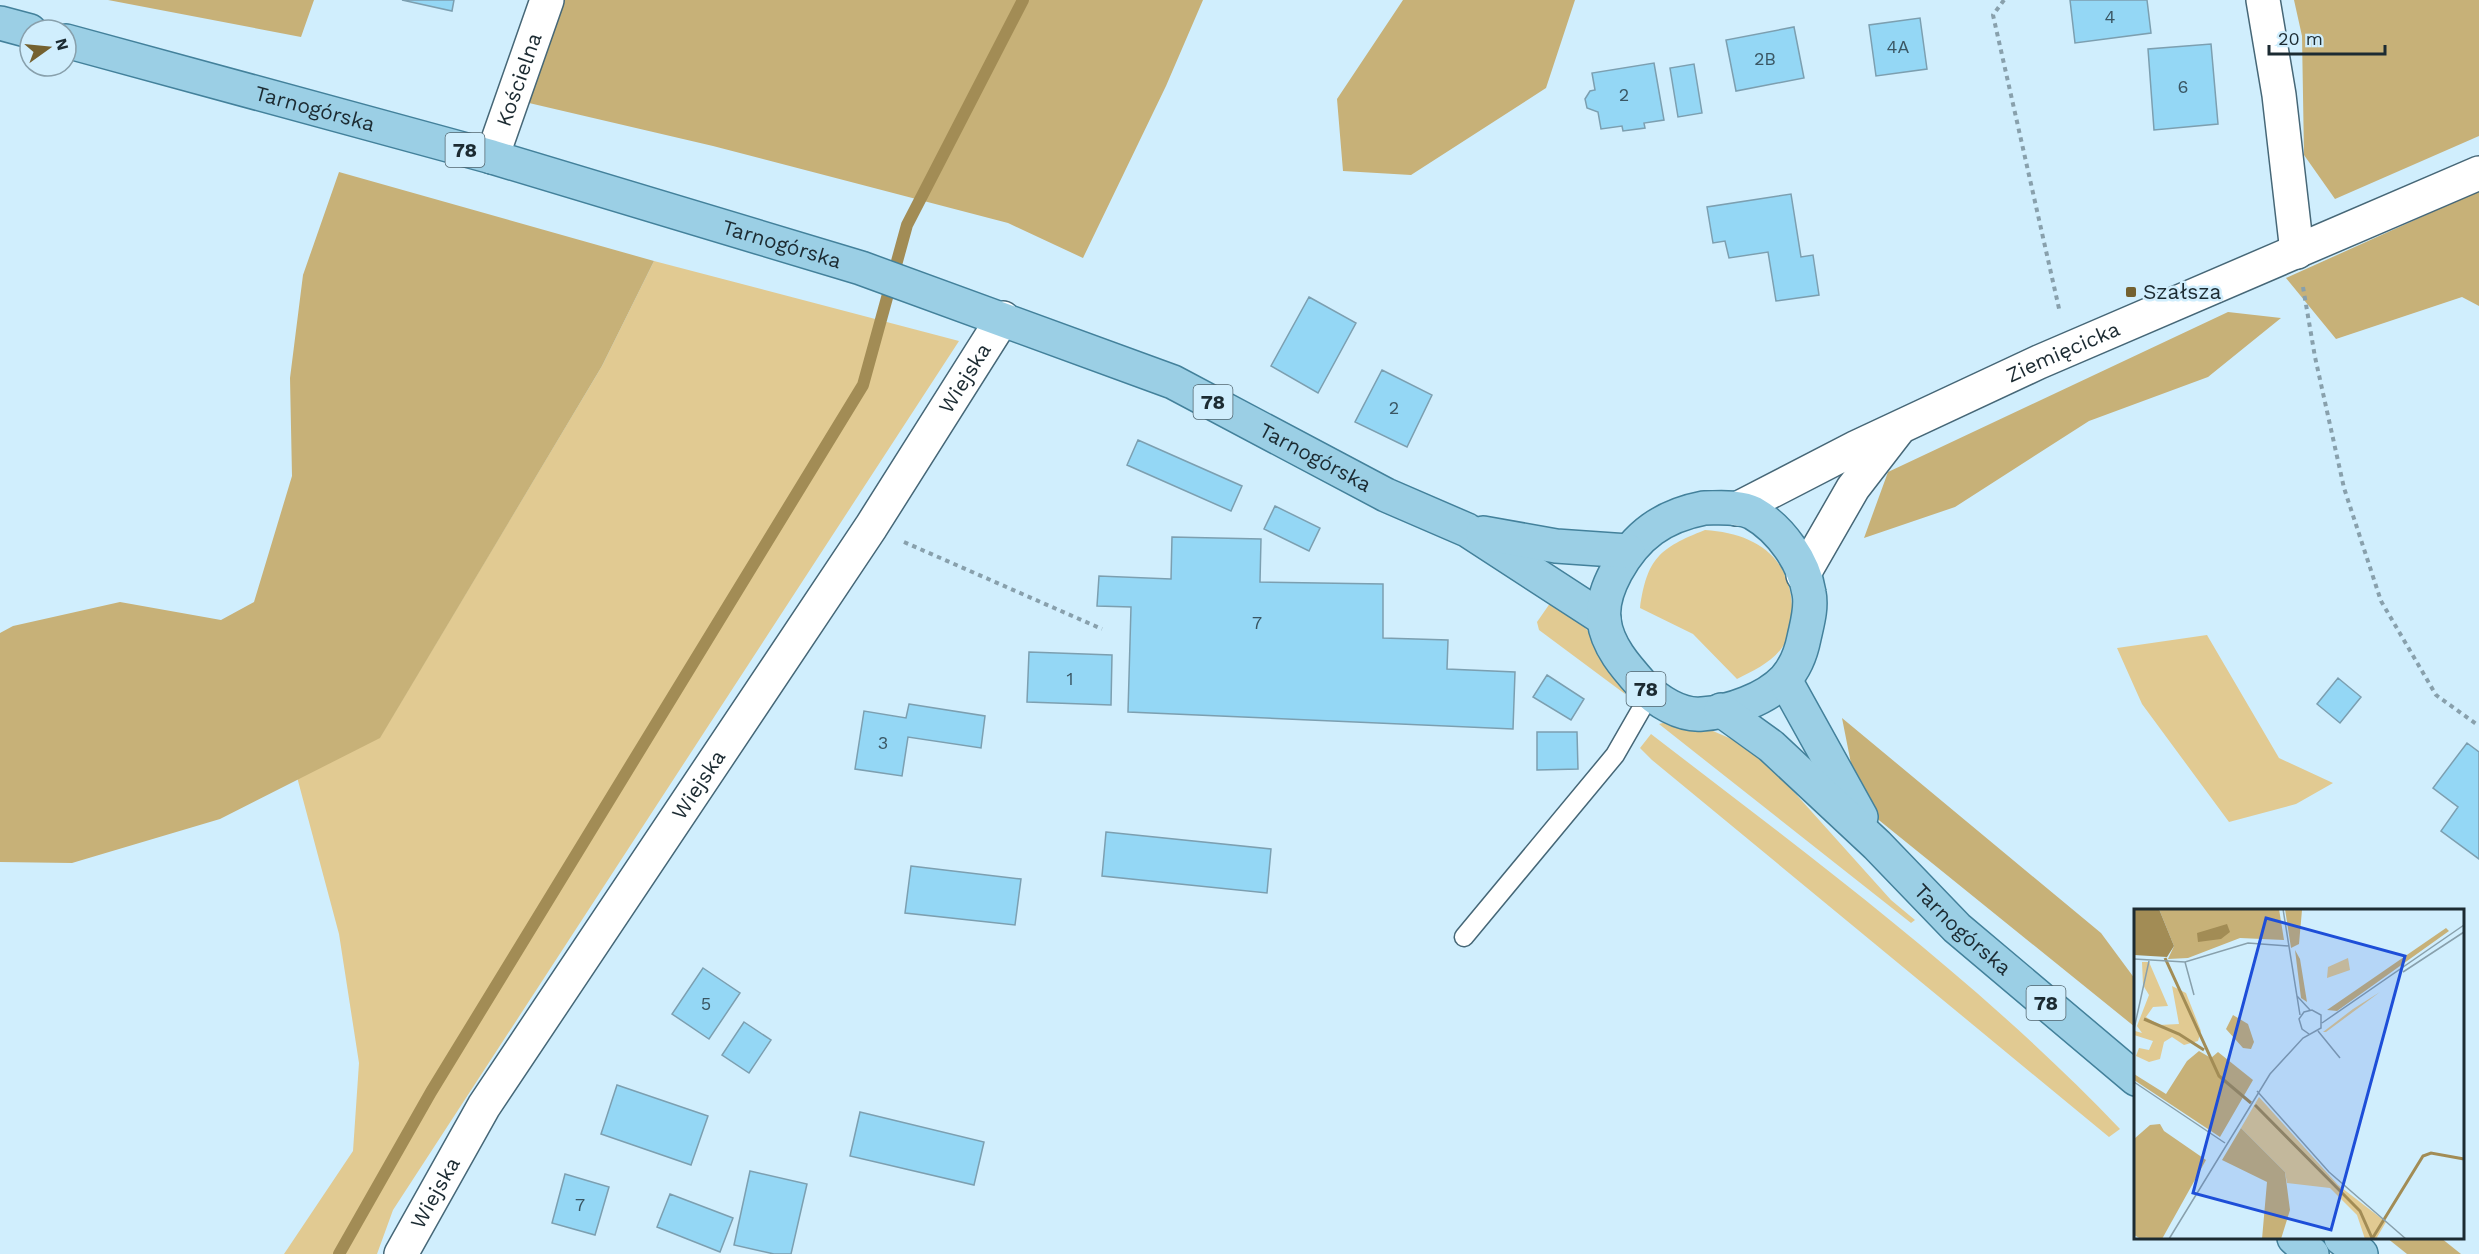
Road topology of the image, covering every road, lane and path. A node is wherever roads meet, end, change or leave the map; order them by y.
1 (546, 0) edge
2 (2004, 0) edge
3 (2263, 0) edge
4 (0, 23) edge
5 (18, 28) edge
6 (78, 44) edge
7 (492, 157) junction
8 (2479, 173) edge
9 (2297, 252) junction
10 (1003, 318) junction
11 (2068, 349) junction
12 (1898, 430) junction
13 (1737, 509) junction
14 (871, 527) junction
15 (1467, 530) junction
16 (1628, 551) junction
17 (1803, 575) junction
18 (1604, 619) junction
19 (1102, 629) dead end
20 (1785, 680) junction
21 (1650, 694) junction
22 (1721, 710) junction
23 (2479, 726) edge
24 (1877, 845) junction
25 (1464, 937) dead end
26 (2134, 1076) edge
27 (2295, 1239) edge
28 (2342, 1239) edge
29 (401, 1254) edge
30 (2312, 1254) edge
31 (2361, 1254) edge

1 - 7 street, Kościelna
2 - 11 path
3 - 9 street
4 - 5 main road
6 - 7 main road, Tarnogórska / 78
7 - 10 main road, Tarnogórska / 78
8 - 9 street, Ziemięcicka
9 - 11 street, Ziemięcicka
9 - 23 path
10 - 14 street, Wiejska
10 - 15 main road, Tarnogórska / 78
11 - 12 street, Ziemięcicka
12 - 13 street, Ziemięcicka
12 - 17 street, Ziemięcicka
13 - 16 main road, 78
13 - 17 main road, 78
14 - 19 path
14 - 29 street, Wiejska
15 - 16 main road, Tarnogórska / 78
15 - 18 main road, Tarnogórska / 78
16 - 18 main road, 78
17 - 20 main road, 78
18 - 21 main road, 78
20 - 22 main road, 78
20 - 24 main road, Tarnogórska / 78
21 - 22 main road, 78
21 - 25 lane
22 - 24 main road, Tarnogórska / 78
24 - 26 main road, Tarnogórska / 78
27 - 30 main road
28 - 31 main road

